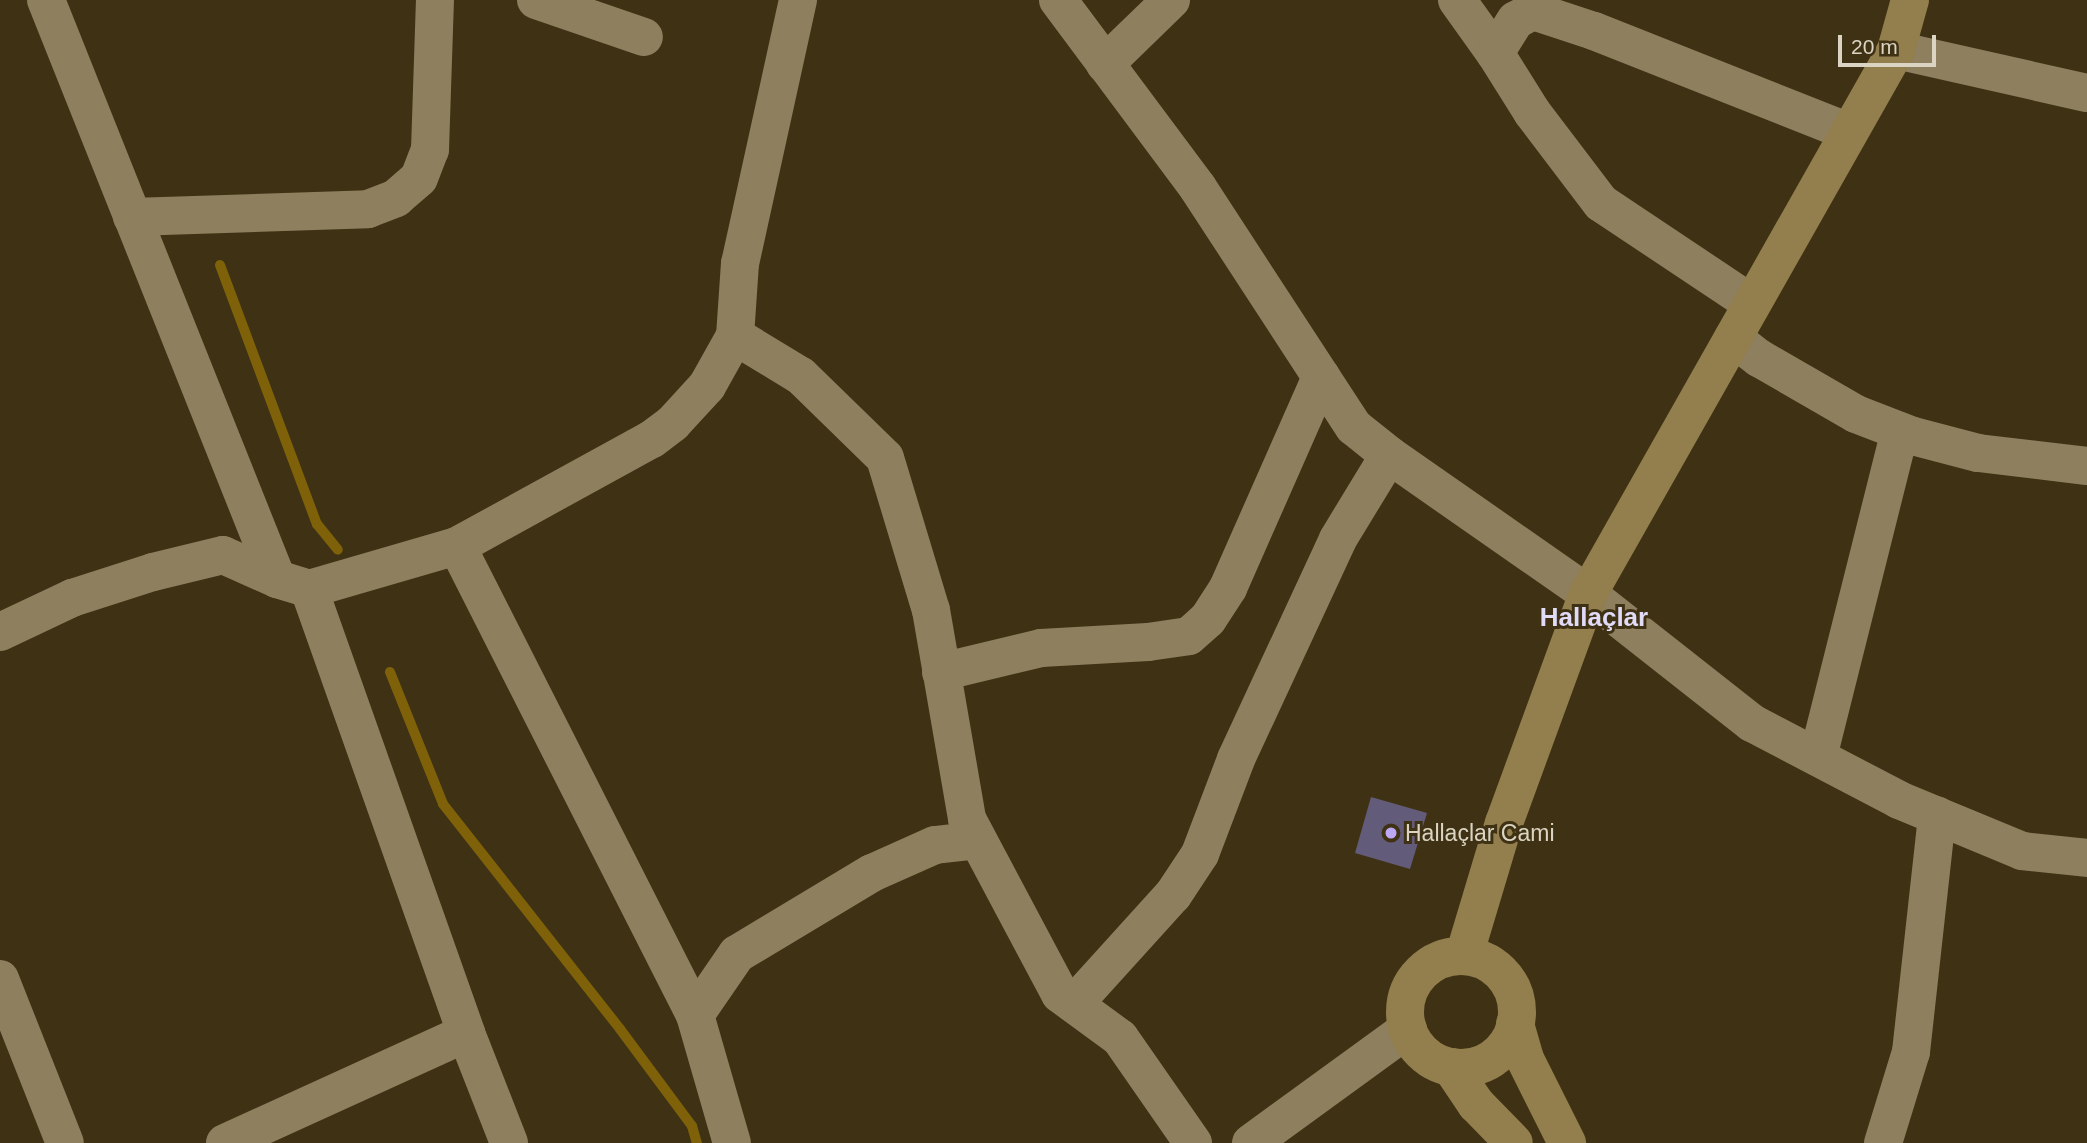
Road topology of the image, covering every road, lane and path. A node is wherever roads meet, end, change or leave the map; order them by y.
1 (46, 0) edge
2 (435, 0) edge
3 (537, 0) edge
4 (799, 0) edge
5 (1058, 0) edge
6 (1171, 0) edge
7 (1457, 0) edge
8 (1910, 0) edge
9 (1534, 5) edge
10 (644, 37) dead end
11 (1896, 50) junction
12 (1495, 52) junction
13 (1105, 64) junction
14 (2087, 93) edge
15 (1849, 132) junction
16 (132, 218) junction
17 (1751, 303) junction
18 (735, 336) junction
19 (1733, 338) junction
20 (1321, 377) junction
21 (1900, 431) junction
22 (1388, 455) junction
23 (2087, 466) edge
24 (457, 546) junction
25 (293, 584) junction
26 (1588, 594) junction
27 (0, 632) edge
28 (941, 672) junction
29 (1818, 757) junction
30 (1937, 816) junction
31 (978, 840) junction
32 (2087, 858) edge
33 (1464, 956) junction
34 (0, 979) edge
35 (1074, 1004) junction
36 (695, 1015) junction
37 (1515, 1024) junction
38 (1408, 1029) junction
39 (466, 1033) junction
40 (1451, 1067) junction
41 (1275, 1137) edge
42 (65, 1143) edge
43 (225, 1143) edge
44 (509, 1143) edge
45 (732, 1143) edge
46 (1193, 1143) edge
47 (1514, 1143) edge
48 (1567, 1143) edge
49 (1883, 1143) edge

1 - 16 street
2 - 16 street
3 - 10 street
4 - 18 street
5 - 13 street
6 - 13 street
7 - 12 street
8 - 11 street
9 - 12 street
9 - 15 street
11 - 14 street
11 - 15 street
12 - 17 street
13 - 20 street
15 - 17 street
16 - 25 street
17 - 19 street
18 - 24 street
18 - 28 street
19 - 21 street
19 - 26 street
20 - 22 street
20 - 28 street
21 - 23 street
21 - 29 street
22 - 26 street
22 - 35 street
24 - 25 street
24 - 36 street
25 - 27 street
25 - 39 street
26 - 29 street
26 - 33 street
28 - 31 street
29 - 30 street
30 - 32 street
30 - 49 street
31 - 35 street
31 - 36 street
33 - 37 street
33 - 38 street
34 - 42 street
35 - 46 street
36 - 45 street
37 - 40 street
37 - 48 street
38 - 40 street
38 - 41 street
39 - 43 street
39 - 44 street
40 - 47 street

